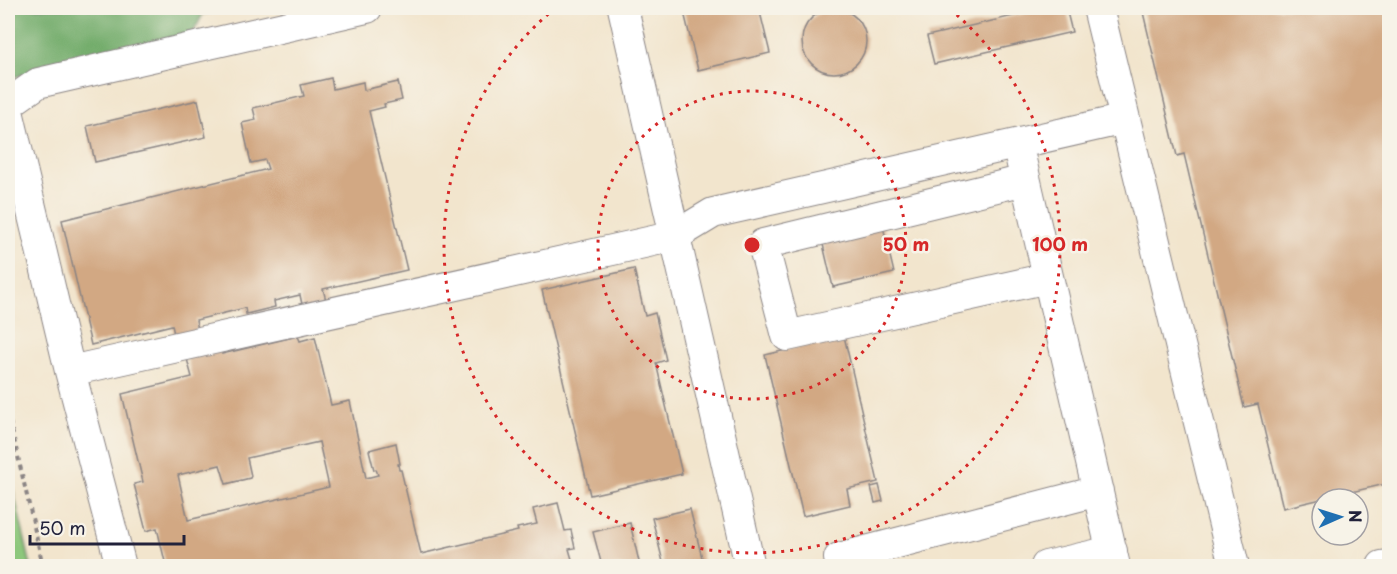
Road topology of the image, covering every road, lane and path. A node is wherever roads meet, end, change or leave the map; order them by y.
1 (367, 8) edge
2 (623, 8) edge
3 (1098, 8) edge
4 (8, 104) edge
5 (8, 111) edge
6 (1125, 119) junction
7 (1017, 144) junction
8 (1025, 180) junction
9 (675, 236) junction
10 (1048, 278) junction
11 (70, 371) junction
12 (8, 413) edge
13 (1098, 491) junction
14 (1114, 559) edge
15 (1389, 565) edge
16 (43, 567) edge
17 (121, 567) edge
18 (750, 567) edge
19 (841, 567) edge
20 (1046, 567) edge
21 (1234, 567) edge
22 (1382, 567) edge

1 - 4 lane
2 - 9 lane
3 - 6 lane
5 - 11 lane
6 - 7 lane
6 - 21 lane
7 - 8 lane
7 - 9 lane
8 - 10 lane
8 - 10 lane
9 - 11 lane
9 - 18 lane
10 - 13 lane
11 - 17 lane
12 - 16 path
13 - 14 lane
13 - 19 lane
14 - 20 lane
15 - 22 lane

